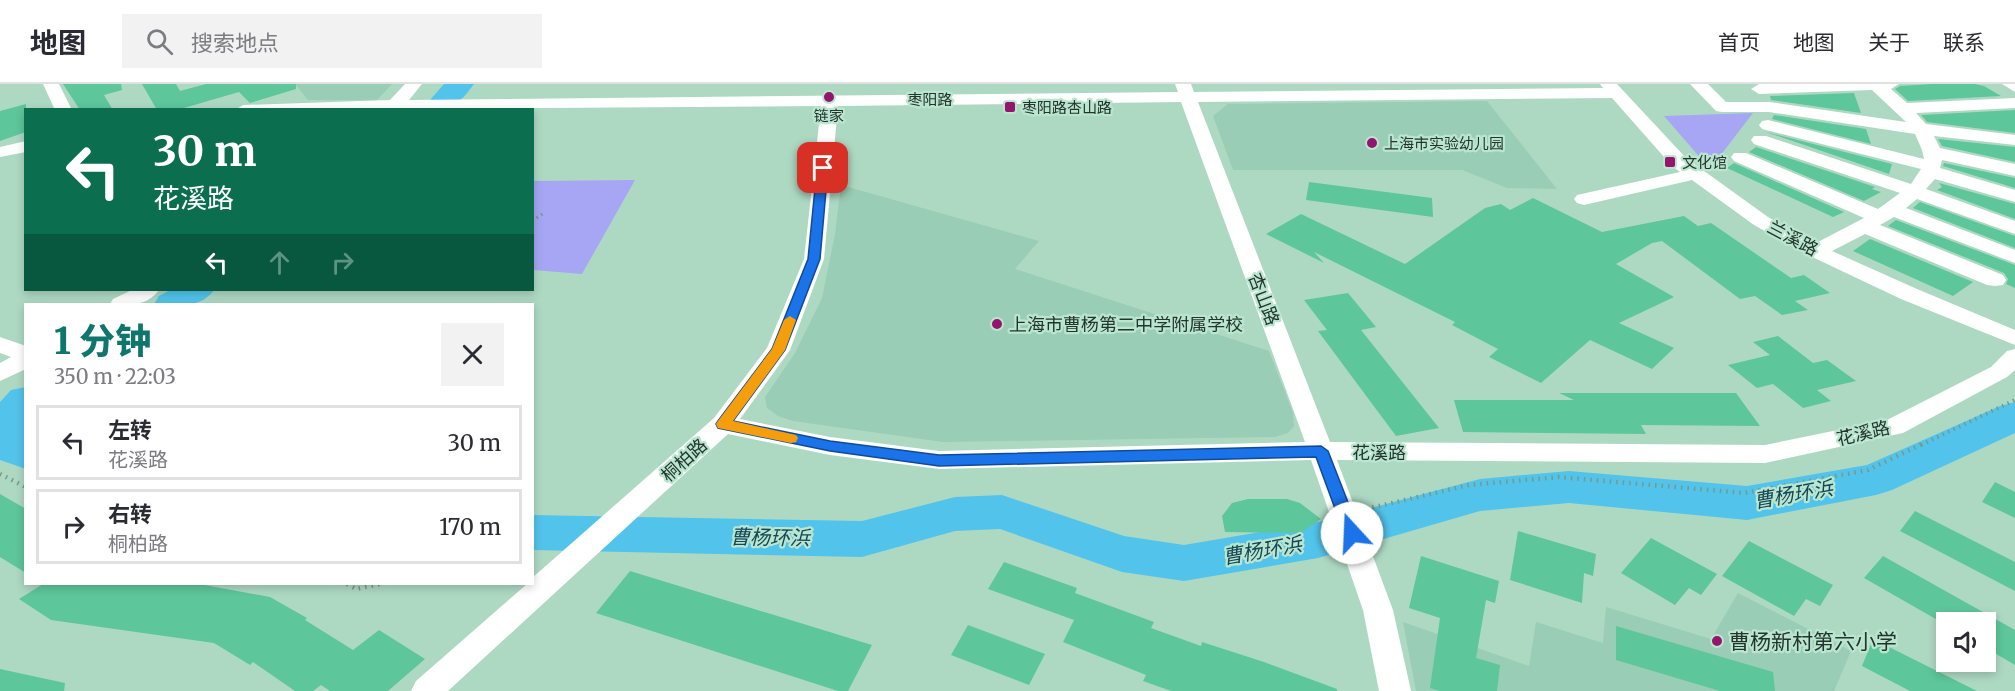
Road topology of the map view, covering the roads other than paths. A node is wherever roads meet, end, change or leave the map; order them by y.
1 (51, 84) edge
2 (414, 84) edge
3 (1698, 84) edge
4 (1875, 84) edge
5 (1891, 84) edge
6 (1756, 87) edge
7 (1612, 88) edge
8 (1185, 91) edge
9 (2013, 92) edge
10 (830, 100) junction
11 (63, 108) edge
12 (281, 108) edge
13 (391, 108) edge
14 (1903, 108) junction
15 (1766, 124) junction
16 (1920, 129) junction
17 (2015, 140) edge
18 (24, 146) edge
19 (0, 152) edge
20 (1931, 163) junction
21 (2015, 170) edge
22 (1695, 174) junction
23 (1913, 191) junction
24 (2015, 196) edge
25 (1584, 199) dead end
26 (1870, 222) junction
27 (2015, 228) edge
28 (1815, 251) junction
29 (2015, 257) edge
30 (1995, 280) dead end
31 (146, 291) edge
32 (123, 303) edge
33 (2015, 338) edge
34 (0, 344) edge
35 (24, 356) edge
36 (2015, 356) edge
37 (24, 358) edge
38 (0, 373) edge
39 (723, 424) junction
40 (1321, 451) junction
41 (427, 691) edge
42 (1395, 691) edge

1 - 11 street
2 - 13 street
3 - 15 street
4 - 5 street
4 - 6 street
4 - 14 street
6 - 15 street
7 - 8 street, 枣阳路
7 - 22 street, 兰溪路
8 - 10 street, 枣阳路
8 - 40 street, 杏山路
9 - 14 street
10 - 13 street, 枣阳路
10 - 39 street, 桐柏路
12 - 13 street, 枣阳路
14 - 16 street
15 - 16 street
15 - 20 street
15 - 23 street
15 - 26 street
16 - 17 street
16 - 20 street
18 - 19 street
20 - 21 street
20 - 23 street
20 - 24 street
22 - 25 street
22 - 28 street, 兰溪路
23 - 26 street
23 - 27 street
26 - 28 street
26 - 29 street
26 - 30 street
28 - 33 street, 兰溪路
31 - 32 street
34 - 35 street
36 - 40 street, 花溪路
37 - 38 street
39 - 40 street, 花溪路
39 - 41 street, 桐柏路
40 - 42 street, 杏山路

